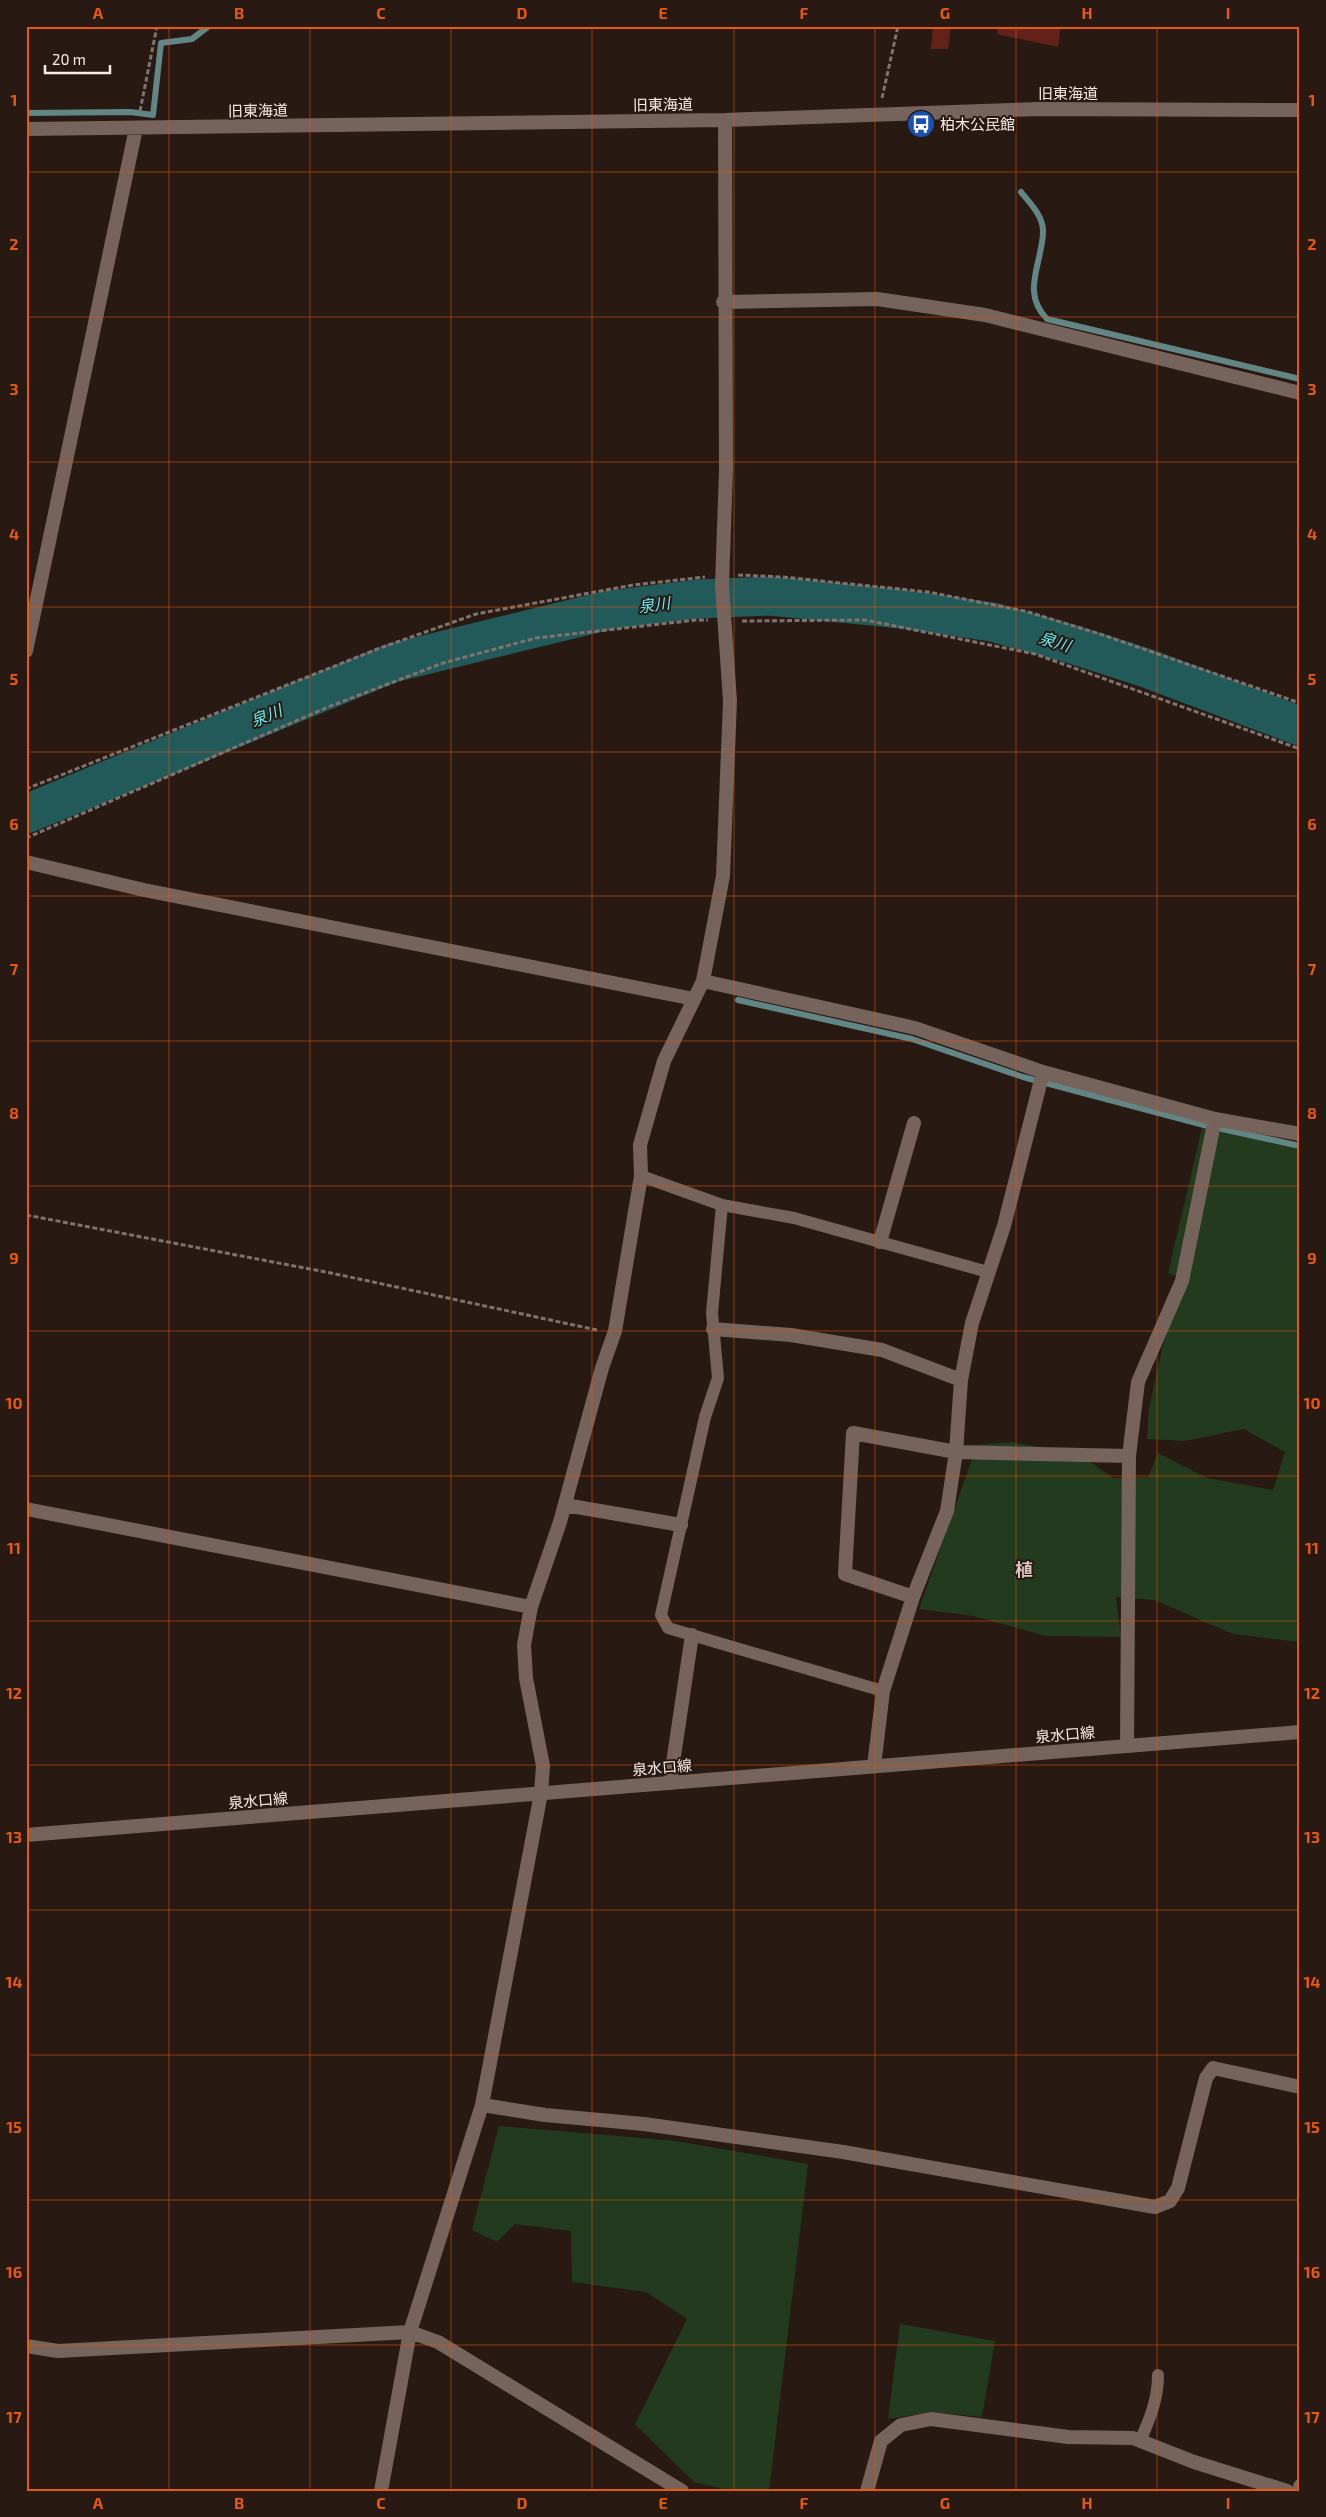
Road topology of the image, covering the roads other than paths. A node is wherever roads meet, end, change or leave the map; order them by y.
1 (1300, 110) edge
2 (725, 120) junction
3 (136, 128) junction
4 (26, 129) edge
5 (723, 302) junction
6 (1300, 394) edge
7 (26, 651) edge
8 (26, 862) edge
9 (703, 981) junction
10 (694, 999) junction
11 (1043, 1072) junction
12 (1215, 1119) junction
13 (914, 1123) dead end
14 (1300, 1134) edge
15 (641, 1176) junction
16 (722, 1205) junction
17 (880, 1242) junction
18 (988, 1272) junction
19 (713, 1329) junction
20 (961, 1380) junction
21 (956, 1452) junction
22 (1129, 1456) junction
23 (565, 1505) junction
24 (26, 1509) edge
25 (681, 1525) junction
26 (914, 1597) junction
27 (531, 1607) junction
28 (692, 1634) junction
29 (883, 1691) junction
30 (1300, 1732) edge
31 (1126, 1746) junction
32 (874, 1766) junction
33 (670, 1783) junction
34 (541, 1793) junction
35 (26, 1835) edge
36 (1300, 2087) edge
37 (482, 2105) junction
38 (410, 2332) junction
39 (26, 2346) edge
40 (1158, 2374) dead end
41 (1140, 2441) junction
42 (1300, 2486) edge
43 (381, 2491) edge
44 (682, 2491) edge
45 (868, 2491) edge
46 (1287, 2491) edge
47 (1299, 2491) edge

1 - 2 street, 旧東海道
2 - 3 street, 旧東海道
2 - 5 street
3 - 4 street, 旧東海道
3 - 7 street
5 - 6 street
5 - 9 street
8 - 10 street
9 - 10 street
9 - 11 street
10 - 15 street
11 - 12 street
11 - 18 street
12 - 14 street
12 - 22 street
13 - 17 street
15 - 16 lane
15 - 23 street
16 - 17 lane
16 - 19 lane
17 - 18 lane
18 - 20 street
19 - 20 street
19 - 25 lane
20 - 21 street
21 - 22 street
21 - 26 street
21 - 26 street
22 - 31 street
23 - 25 street
23 - 27 street
24 - 27 street
25 - 28 lane
26 - 29 street
27 - 34 street
28 - 29 lane
28 - 33 street
29 - 32 street
30 - 31 street, 泉水口線
31 - 32 street, 泉水口線
32 - 33 street, 泉水口線
33 - 34 street, 泉水口線
34 - 35 street, 泉水口線
34 - 37 street
36 - 37 street
37 - 38 street
38 - 39 street
38 - 43 street
38 - 44 street
40 - 41 lane
41 - 45 street
41 - 46 street
42 - 47 street

